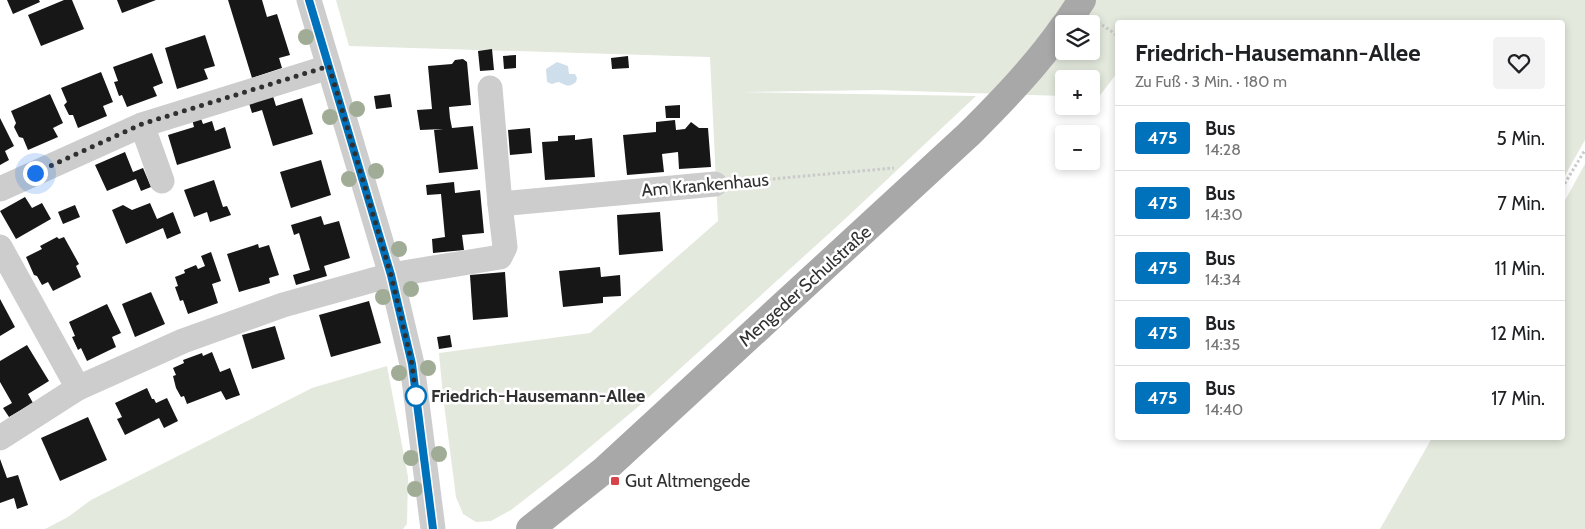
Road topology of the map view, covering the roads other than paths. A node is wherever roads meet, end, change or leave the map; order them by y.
1 (309, 0) edge
2 (1082, 0) edge
3 (1072, 15) edge
4 (1055, 39) edge
5 (329, 66) junction
6 (490, 88) dead end
7 (142, 124) junction
8 (162, 181) dead end
9 (715, 184) road end
10 (0, 189) edge
11 (500, 204) junction
12 (0, 247) edge
13 (391, 275) junction
14 (78, 388) junction
15 (0, 438) edge
16 (433, 529) edge
17 (530, 529) edge

1 - 5 street
2 - 3 main road, Mengeder Schulstraße
4 - 17 main road, Mengeder Schulstraße
5 - 7 street
5 - 13 street
6 - 11 street
7 - 8 street
7 - 10 street
9 - 11 street, Am Krankenhaus
11 - 13 street
12 - 14 street
13 - 14 street
13 - 16 street
14 - 15 street

